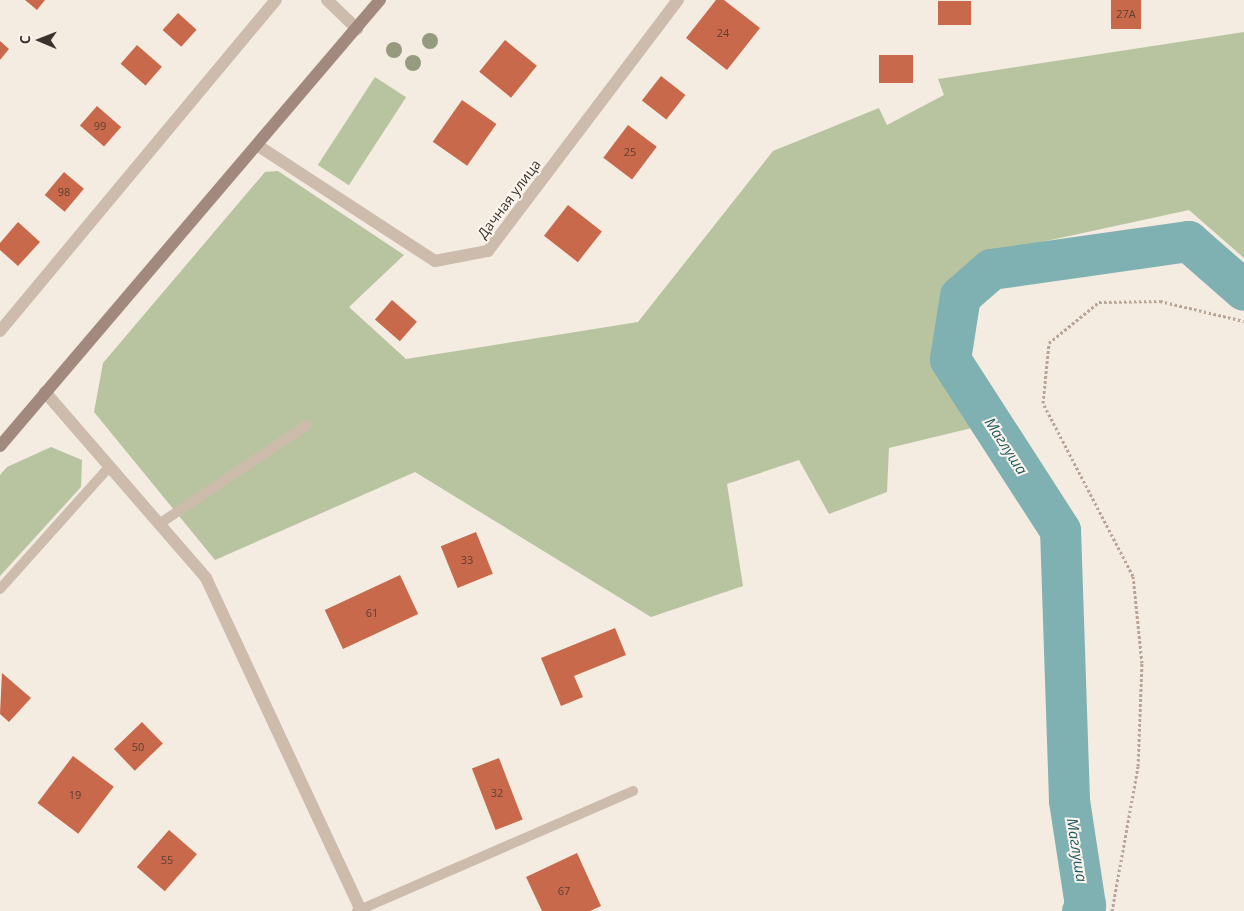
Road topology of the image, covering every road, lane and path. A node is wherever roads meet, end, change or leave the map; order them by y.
1 (276, 0) edge
2 (327, 0) edge
3 (380, 0) edge
4 (678, 0) edge
5 (357, 29) junction
6 (257, 145) junction
7 (1244, 321) edge
8 (0, 331) edge
9 (45, 392) junction
10 (308, 425) dead end
11 (0, 446) edge
12 (109, 467) junction
13 (159, 524) junction
14 (0, 589) edge
15 (633, 791) dead end
16 (359, 910) edge
17 (1112, 911) edge

1 - 8 street
2 - 5 street
3 - 5 main road
4 - 6 street, Дачная улица
5 - 6 main road
6 - 9 main road
7 - 17 path
9 - 11 main road
9 - 12 street
10 - 13 lane
12 - 13 street
12 - 14 lane
13 - 16 street
15 - 16 lane

